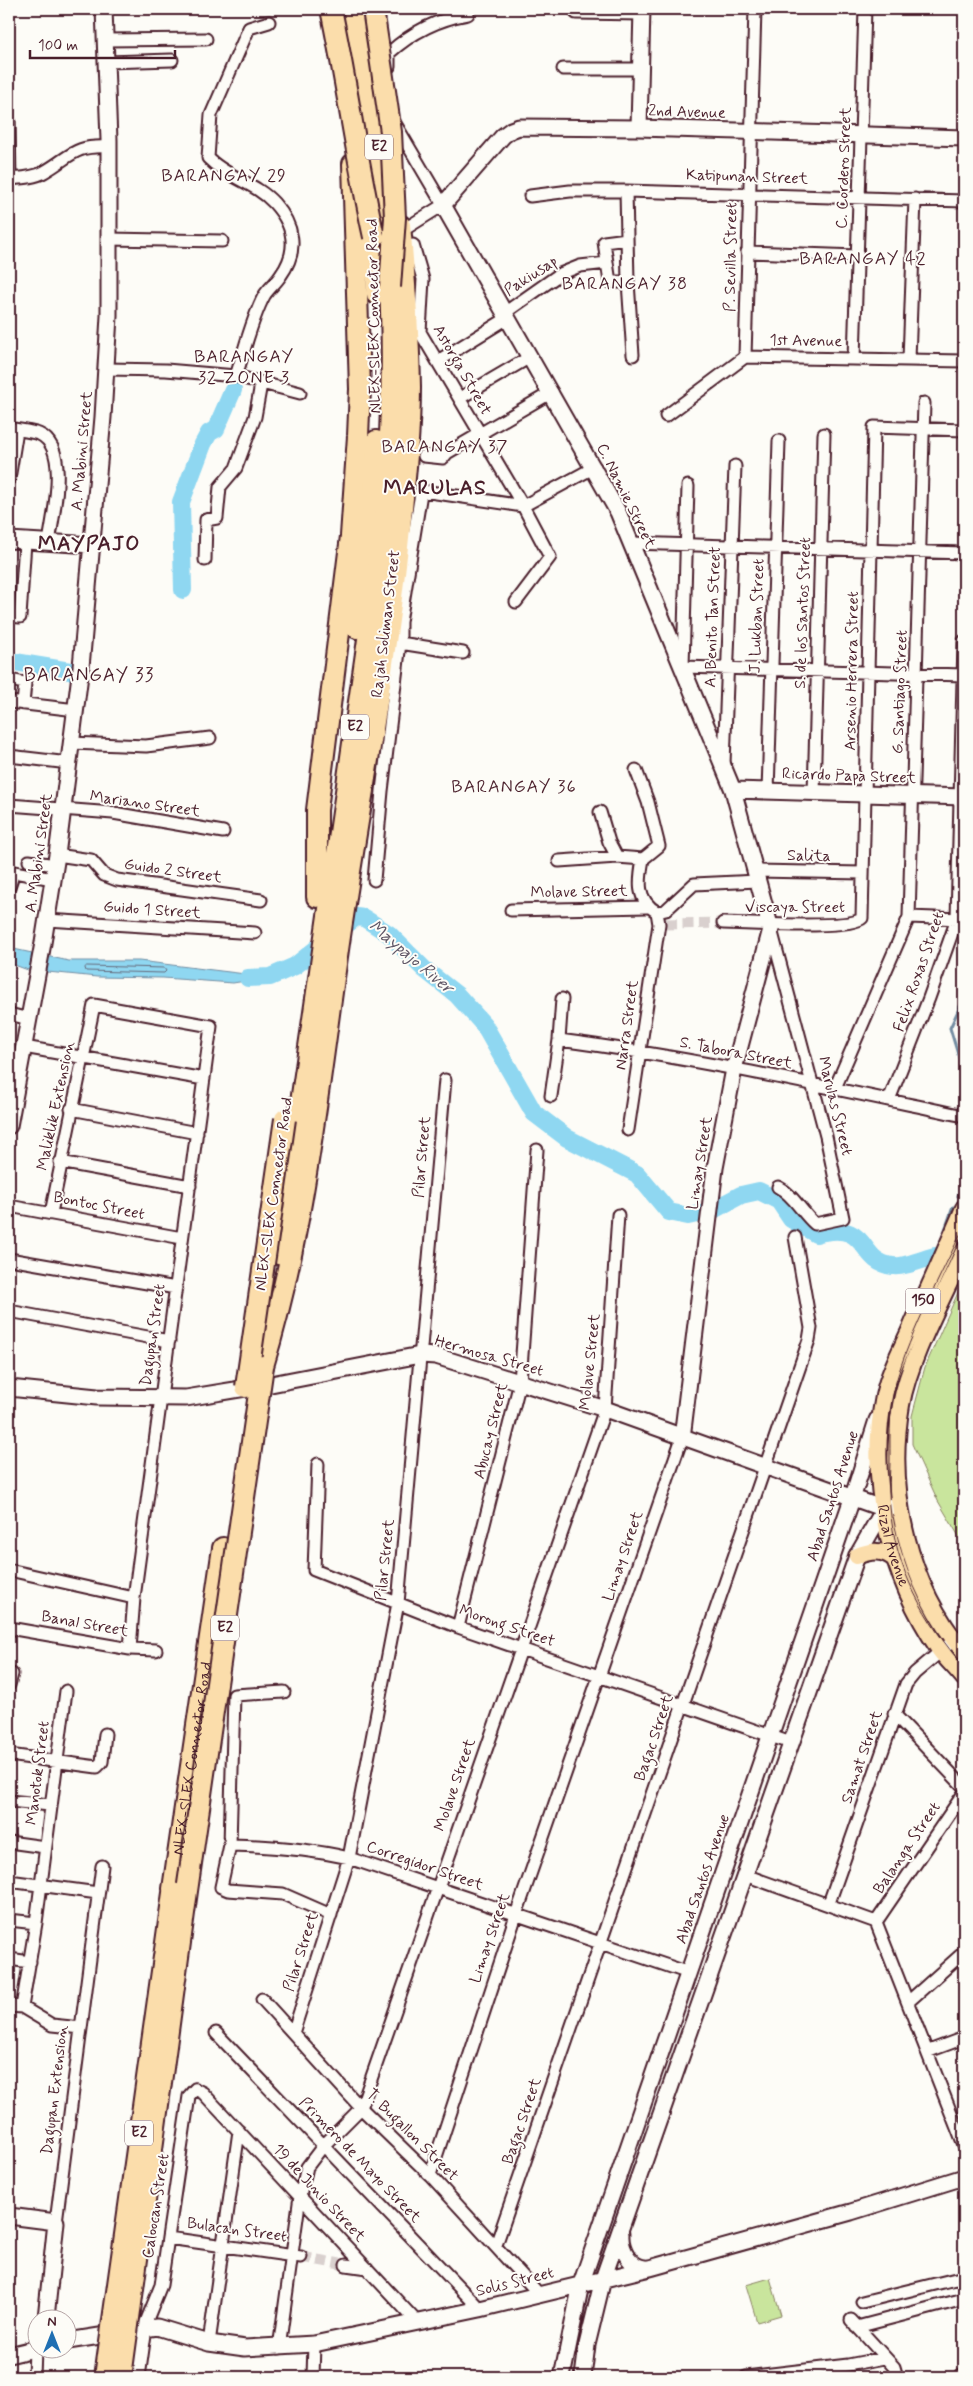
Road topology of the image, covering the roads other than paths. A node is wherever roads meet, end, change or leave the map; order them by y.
1 (104, 9) edge
2 (332, 9) edge
3 (343, 9) edge
4 (358, 9) edge
5 (364, 9) edge
6 (373, 9) edge
7 (755, 9) edge
8 (865, 9) edge
9 (642, 11) edge
10 (576, 13) dead end
11 (468, 14) dead end
12 (269, 22) dead end
13 (206, 39) dead end
14 (105, 40) junction
15 (172, 60) dead end
16 (107, 62) junction
17 (563, 69) dead end
18 (640, 69) junction
19 (9, 120) edge
20 (638, 128) junction
21 (751, 132) junction
22 (861, 135) junction
23 (964, 138) edge
24 (109, 147) junction
25 (10, 179) edge
26 (626, 191) junction
27 (749, 193) junction
28 (530, 196) dead end
29 (859, 197) junction
30 (915, 199) junction
31 (964, 201) edge
32 (444, 205) junction
33 (408, 227) dead end
34 (374, 237) junction
35 (108, 239) junction
36 (626, 239) junction
37 (222, 241) dead end
38 (413, 245) dead end
39 (747, 252) junction
40 (857, 256) junction
41 (607, 263) junction
42 (628, 282) junction
43 (390, 287) junction
44 (505, 317) junction
45 (633, 355) dead end
46 (530, 356) junction
47 (745, 357) junction
48 (854, 359) junction
49 (909, 359) junction
50 (438, 361) junction
51 (964, 361) edge
52 (106, 369) junction
53 (236, 376) junction
54 (261, 384) junction
55 (552, 392) junction
56 (300, 393) dead end
57 (460, 398) junction
58 (924, 403) dead end
59 (666, 416) dead end
60 (13, 429) edge
61 (923, 429) junction
62 (964, 430) edge
63 (824, 434) dead end
64 (481, 435) junction
65 (779, 441) dead end
66 (424, 456) dead end
67 (735, 466) dead end
68 (595, 467) junction
69 (9, 479) edge
70 (688, 486) dead end
71 (523, 506) junction
72 (9, 540) edge
73 (26, 542) junction
74 (49, 543) junction
75 (631, 543) junction
76 (92, 545) junction
77 (687, 545) junction
78 (732, 546) junction
79 (775, 548) junction
80 (821, 549) junction
81 (871, 550) junction
82 (921, 552) junction
83 (964, 553) edge
84 (206, 560) dead end
85 (516, 602) dead end
86 (14, 616) edge
87 (964, 641) edge
88 (400, 643) junction
89 (463, 653) dead end
90 (683, 667) junction
91 (728, 668) junction
92 (772, 670) junction
93 (817, 670) junction
94 (868, 672) junction
95 (917, 674) junction
96 (964, 675) edge
97 (9, 680) edge
98 (9, 702) edge
99 (24, 704) junction
100 (76, 710) junction
101 (963, 737) edge
102 (210, 738) dead end
103 (71, 743) junction
104 (9, 756) edge
105 (69, 763) junction
106 (724, 768) junction
107 (636, 770) dead end
108 (733, 790) junction
109 (768, 792) junction
110 (814, 793) junction
111 (865, 794) junction
112 (913, 796) junction
113 (962, 797) edge
114 (9, 805) edge
115 (63, 810) junction
116 (600, 812) dead end
117 (223, 832) dead end
118 (617, 857) junction
119 (643, 859) junction
120 (961, 859) edge
121 (29, 861) dead end
122 (559, 861) dead end
123 (55, 866) junction
124 (863, 873) junction
125 (757, 876) junction
126 (374, 880) dead end
127 (9, 887) edge
128 (317, 897) junction
129 (261, 900) dead end
130 (511, 910) dead end
131 (863, 915) joint
132 (657, 917) junction
133 (909, 918) junction
134 (961, 919) edge
135 (47, 920) junction
136 (723, 923) tunnel mouth
137 (771, 926) junction
138 (255, 933) dead end
139 (562, 999) dead end
140 (94, 1005) joint
141 (9, 1014) edge
142 (29, 1019) junction
143 (560, 1040) junction
144 (24, 1047) junction
145 (640, 1050) junction
146 (83, 1057) junction
147 (734, 1070) junction
148 (204, 1079) junction
149 (445, 1080) dead end
150 (812, 1084) junction
151 (835, 1088) junction
152 (551, 1096) dead end
153 (889, 1100) junction
154 (11, 1104) edge
155 (71, 1110) junction
156 (964, 1116) edge
157 (9, 1126) edge
158 (628, 1130) dead end
159 (197, 1133) junction
160 (538, 1150) dead end
161 (60, 1162) junction
162 (190, 1186) junction
163 (778, 1187) dead end
164 (9, 1206) edge
165 (964, 1208) edge
166 (51, 1213) junction
167 (618, 1215) dead end
168 (795, 1237) dead end
169 (182, 1238) junction
170 (964, 1251) edge
171 (9, 1259) edge
172 (176, 1288) junction
173 (9, 1311) edge
174 (169, 1341) junction
175 (420, 1355) junction
176 (263, 1366) junction
177 (520, 1382) junction
178 (9, 1388) edge
179 (884, 1395) junction
180 (161, 1398) junction
181 (604, 1409) junction
182 (682, 1438) junction
183 (318, 1464) dead end
184 (766, 1466) junction
185 (853, 1496) junction
186 (891, 1506) junction
187 (857, 1556) junction
188 (896, 1560) junction
189 (9, 1570) edge
190 (134, 1598) junction
191 (398, 1603) junction
192 (458, 1627) junction
193 (9, 1628) edge
194 (959, 1646) edge
195 (520, 1648) junction
196 (130, 1649) junction
197 (156, 1650) dead end
198 (940, 1651) junction
199 (600, 1676) junction
200 (964, 1678) edge
201 (66, 1691) dead end
202 (284, 1692) dead end
203 (682, 1705) junction
204 (894, 1714) junction
205 (106, 1734) dead end
206 (770, 1736) junction
207 (791, 1744) junction
208 (9, 1755) edge
209 (55, 1763) junction
210 (964, 1787) edge
211 (964, 1793) edge
212 (9, 1801) edge
213 (50, 1804) junction
214 (9, 1842) edge
215 (230, 1845) junction
216 (45, 1847) junction
217 (349, 1858) junction
218 (102, 1866) dead end
219 (745, 1875) junction
220 (9, 1881) edge
221 (40, 1886) junction
222 (437, 1888) junction
223 (98, 1893) junction
224 (829, 1904) junction
225 (330, 1915) junction
226 (516, 1915) junction
227 (9, 1920) edge
228 (36, 1922) junction
229 (876, 1922) junction
230 (601, 1942) junction
231 (964, 1952) edge
232 (9, 1959) edge
233 (30, 1962) junction
234 (689, 1972) junction
235 (262, 1999) dead end
236 (908, 2002) junction
237 (9, 2006) edge
238 (22, 2008) junction
239 (81, 2028) junction
240 (216, 2033) dead end
241 (293, 2033) junction
242 (964, 2038) edge
243 (929, 2051) junction
244 (195, 2090) joint
245 (361, 2108) junction
246 (238, 2131) junction
247 (323, 2146) junction
248 (964, 2146) edge
249 (430, 2175) junction
250 (964, 2177) edge
251 (300, 2196) junction
252 (9, 2216) edge
253 (56, 2222) junction
254 (623, 2225) junction
255 (168, 2238) junction
256 (223, 2245) junction
257 (496, 2245) junction
258 (296, 2256) junction
259 (346, 2264) tunnel mouth
260 (367, 2268) junction
261 (650, 2268) junction
262 (964, 2277) edge
263 (603, 2279) junction
264 (581, 2284) junction
265 (539, 2294) junction
266 (964, 2299) edge
267 (862, 2302) dead end
268 (47, 2308) edge
269 (480, 2309) junction
270 (418, 2323) junction
271 (144, 2327) junction
272 (78, 2339) edge
273 (209, 2344) junction
274 (314, 2344) junction
275 (279, 2348) junction
276 (28, 2350) edge
277 (9, 2355) edge
278 (35, 2358) edge
279 (884, 2358) junction
280 (34, 2377) edge
281 (105, 2377) edge
282 (121, 2377) edge
283 (137, 2377) edge
284 (313, 2377) edge
285 (562, 2377) edge
286 (582, 2377) edge
287 (746, 2377) edge
288 (897, 2377) edge

1 - 14 street, A. Mabini Street
2 - 34 highway, bridge
2 - 128 highway
3 - 34 highway, NLEX-SLEX Connector Road / E2, bridge
4 - 43 highway, NLEX-SLEX Connector Road / E2, bridge
5 - 176 highway
6 - 43 highway, bridge
7 - 21 street, P. Sevilla Street
8 - 22 street, C. Cordero Street
9 - 10 street
9 - 18 street
11 - 32 street, C. Namie Street
12 - 53 street
13 - 14 street
14 - 16 street, A. Mabini Street
15 - 16 street
16 - 24 street, A. Mabini Street
17 - 18 street
18 - 20 street
19 - 25 street
20 - 21 street, 2nd Avenue
20 - 32 street, 2nd Avenue
21 - 22 street, 2nd Avenue
21 - 27 street, P. Sevilla Street
22 - 23 street, 2nd Avenue
22 - 29 street, C. Cordero Street
24 - 25 street
24 - 35 street, A. Mabini Street
26 - 27 street, Katipunan Street
26 - 28 street, Katipunan Street
26 - 36 street
27 - 29 street, Katipunan Street
27 - 39 street, P. Sevilla Street
29 - 30 street, Katipunan Street
29 - 40 street, C. Cordero Street
30 - 31 street, Katipunan Street
30 - 49 street
32 - 33 street
32 - 44 street, C. Namie Street
34 - 128 highway, NLEX-SLEX Connector Road / E2
35 - 37 street
35 - 52 street, A. Mabini Street
36 - 41 street
36 - 42 street
38 - 50 street, Astorga Street
39 - 40 street
39 - 47 street, P. Sevilla Street
40 - 48 street, C. Cordero Street
41 - 42 street
41 - 44 street, Pakiusap
42 - 45 street
43 - 176 highway, NLEX-SLEX Connector Road / E2
44 - 46 street, C. Namie Street
44 - 50 street, Pakiusap
46 - 55 street, C. Namie Street
46 - 57 street
47 - 48 street, 1st Avenue
47 - 59 street
48 - 49 street, 1st Avenue
49 - 51 street, 1st Avenue
50 - 57 street, Astorga Street
52 - 53 street
52 - 76 street, A. Mabini Street
53 - 54 street
54 - 56 street
54 - 84 street
55 - 64 street
55 - 68 street, C. Namie Street
57 - 64 street, Astorga Street
58 - 61 street, G. Santiago Street
60 - 69 street
60 - 74 street
61 - 62 street
61 - 81 street, Arsenio Herrera Street
61 - 82 street, G. Santiago Street
63 - 80 street, S. de los Santos Street
64 - 66 street
64 - 71 street, Astorga Street
65 - 79 street, J. Lukban Street
67 - 78 street, A. Benito Tan Street
68 - 71 street
68 - 75 street, C. Namie Street
70 - 77 street
71 - 85 street, Astorga Street
71 - 88 street, Rajah Soliman Street
72 - 73 street
73 - 74 street
73 - 86 street
74 - 76 street
75 - 77 street
75 - 90 street, C. Namie Street
76 - 100 street, A. Mabini Street
77 - 78 street
77 - 90 street
78 - 79 street
78 - 91 street, A. Benito Tan Street
79 - 80 street
79 - 92 street, J. Lukban Street
80 - 81 street
80 - 93 street, S. de los Santos Street
81 - 82 street
81 - 94 street, Arsenio Herrera Street
82 - 83 street
82 - 95 street, G. Santiago Street
87 - 96 street, Felix Roxas Street
88 - 89 street
88 - 126 street, Rajah Soliman Street
90 - 91 street
90 - 106 street, C. Namie Street
91 - 92 street
91 - 106 street, A. Benito Tan Street
92 - 93 street
92 - 109 street, J. Lukban Street
93 - 94 street
93 - 110 street, S. de los Santos Street
94 - 95 street
94 - 111 street, Arsenio Herrera Street
95 - 96 street
95 - 112 street, G. Santiago Street
96 - 101 street, Felix Roxas Street
97 - 99 street
98 - 99 street
99 - 100 street
100 - 103 street, A. Mabini Street
101 - 113 street, Felix Roxas Street
102 - 103 street
103 - 105 street, A. Mabini Street
104 - 105 street
105 - 115 street, A. Mabini Street
106 - 108 street, C. Namie Street
107 - 119 street
108 - 109 street, Ricardo Papa Street
108 - 125 street, C. Namie Street
109 - 110 street, Ricardo Papa Street
110 - 111 street, Ricardo Papa Street
111 - 112 street, Ricardo Papa Street
111 - 124 street, Arsenio Herrera Street
112 - 113 street, Ricardo Papa Street
112 - 133 street, G. Santiago Street
113 - 120 street, Felix Roxas Street
114 - 115 street, Mariano Street
115 - 117 street, Mariano Street
115 - 123 street, A. Mabini Street
116 - 118 street
118 - 119 street
118 - 122 street
119 - 132 street
120 - 134 street, Felix Roxas Street
121 - 123 street
123 - 127 street
123 - 129 street, Guido 2 Street
123 - 135 street, A. Mabini Street
124 - 125 street, Salita
124 - 131 street, Arsenio Herrera Street
125 - 132 street, Salita
125 - 137 street, C. Namie Street
128 - 281 highway, NLEX-SLEX Connector Road / E2, bridge
130 - 132 street, Molave Street
131 - 137 street, Viscaya Street
132 - 145 street, Narra Street
133 - 134 street
133 - 151 street, G. Santiago Street
134 - 153 street, Felix Roxas Street
135 - 138 street, Guido 1 Street
135 - 142 street, A. Mabini Street
136 - 137 street, Viscaya Street
137 - 147 street, Limay Street
137 - 150 street, Marulas Street
139 - 143 street
140 - 146 street, Maliklik Extension
140 - 148 street, Dagupan Street
141 - 142 street
142 - 144 street, A. Mabini Street
143 - 145 street, S. Tabora Street
143 - 152 street
144 - 146 street
144 - 154 street, A. Mabini Street
145 - 147 street, S. Tabora Street
145 - 158 street, Narra Street
146 - 148 street
146 - 155 street, Maliklik Extension
147 - 150 street, S. Tabora Street
147 - 182 street, Limay Street
148 - 159 street, Dagupan Street
149 - 175 street, Pilar Street
150 - 151 street, S. Tabora Street
150 - 163 street, Marulas Street
151 - 153 street, S. Tabora Street
153 - 156 street, S. Tabora Street
154 - 157 street, A. Mabini Street
155 - 159 street
155 - 161 street, Maliklik Extension
159 - 162 street, Dagupan Street
160 - 177 street, Abucay Street
161 - 162 street
161 - 166 street, Maliklik Extension
162 - 169 street, Dagupan Street
164 - 166 street, Bontoc Street
165 - 179 main road, 150
166 - 169 street, Bontoc Street
167 - 181 street, Molave Street
168 - 184 street, Bagac Street
169 - 172 street, Dagupan Street
170 - 186 main road, Rizal Avenue / 150
171 - 172 street
172 - 174 street, Dagupan Street
173 - 174 street
174 - 180 street, Dagupan Street
175 - 177 street, Hermosa Street
175 - 180 street, Hermosa Street
175 - 191 street, Pilar Street
176 - 282 highway, NLEX-SLEX Connector Road / E2, bridge
177 - 181 street, Hermosa Street
177 - 192 street, Abucay Street
178 - 180 street, Hermosa Street
179 - 185 street, Abad Santos Avenue
179 - 186 main road, Rizal Avenue / 150
180 - 190 street, Dagupan Street
181 - 182 street, Hermosa Street
181 - 195 street, Molave Street
182 - 184 street, Hermosa Street
182 - 199 street, Limay Street
183 - 191 street, Morong Street
184 - 185 street, Hermosa Street
184 - 203 street, Bagac Street
185 - 186 street, Hermosa Street
185 - 206 street, Abad Santos Avenue
186 - 187 street
186 - 188 main road, Rizal Avenue / 150
186 - 194 main road, Rizal Avenue / 150
187 - 188 main road
187 - 207 street
188 - 198 main road, Rizal Avenue / 150
189 - 190 street
190 - 196 street, Dagupan Street
191 - 192 street, Morong Street
191 - 217 street, Pilar Street
192 - 195 street, Morong Street
193 - 196 street, Banal Street
194 - 198 street, Samat Street
195 - 199 street, Morong Street
195 - 222 street, Molave Street
196 - 197 street, Banal Street
198 - 200 main road, Rizal Avenue / 150
198 - 204 street, Samat Street
199 - 203 street, Morong Street
199 - 226 street, Limay Street
201 - 209 street, Manotok Street
202 - 215 street
203 - 206 street, Morong Street
203 - 230 street, Bagac Street
204 - 210 street
204 - 224 street, Samat Street
205 - 209 street
206 - 207 street, Morong Street
206 - 234 street, Abad Santos Avenue
207 - 219 street
208 - 209 street
209 - 213 street, Manotok Street
211 - 229 street, Balanga Street
212 - 213 street
213 - 216 street, Manotok Street
214 - 216 street
215 - 217 street, Corregidor Street
215 - 225 street
216 - 221 street, Manotok Street
217 - 222 street, Corregidor Street
217 - 225 street, Pilar Street
218 - 223 street, Dagupan Extension
219 - 224 street
219 - 254 street
220 - 221 street
221 - 223 street
221 - 228 street, Manotok Street
222 - 226 street, Corregidor Street
222 - 245 street, Molave Street
223 - 239 street, Dagupan Extension
224 - 229 street
225 - 241 street, Pilar Street
226 - 230 street, Corregidor Street
226 - 249 street, Limay Street
227 - 228 street
228 - 233 street, Manotok Street
229 - 236 street
230 - 234 street, Corregidor Street
230 - 257 street, Bagac Street
231 - 236 street
232 - 233 street
233 - 238 street, Manotok Street
234 - 264 street, Abad Santos Avenue
235 - 241 street, T. Bugallon Street
236 - 243 street
237 - 238 street
238 - 239 street
239 - 253 street, Dagupan Extension
240 - 247 street, Primero de Mayo Street
241 - 245 street, T. Bugallon Street
242 - 243 street
243 - 248 street
244 - 246 street, 19 de Junio Street
244 - 255 street, Caloocan Street
245 - 247 street, Molave Street
245 - 249 street, T. Bugallon Street
246 - 251 street, 19 de Junio Street
246 - 256 street
247 - 251 street, Molave Street
247 - 269 street, Primero de Mayo Street
249 - 257 street, T. Bugallon Street
250 - 261 street, Solis Street
251 - 258 street, Molave Street
251 - 260 street, 19 de Junio Street
252 - 253 street
253 - 268 street, Dagupan Extension
254 - 261 street
254 - 263 street
255 - 256 street, Bulacan Street
255 - 271 street, Caloocan Street
256 - 258 street, Bulacan Street
256 - 273 street
257 - 265 street, T. Bugallon Street
258 - 275 street, Molave Street
259 - 260 street
260 - 270 street, 19 de Junio Street
261 - 263 street, Solis Street
262 - 267 street
263 - 264 street, Solis Street
263 - 286 street
264 - 265 street, Solis Street
264 - 285 street, Abad Santos Avenue
265 - 269 street, Solis Street
266 - 279 street
269 - 270 street, Solis Street
270 - 274 street, Solis Street
271 - 272 street, Solis Street
271 - 273 street, Solis Street
271 - 283 street
273 - 275 street, Solis Street
274 - 275 street, Solis Street
274 - 284 street
276 - 277 street
278 - 280 street
279 - 287 street
279 - 288 street

